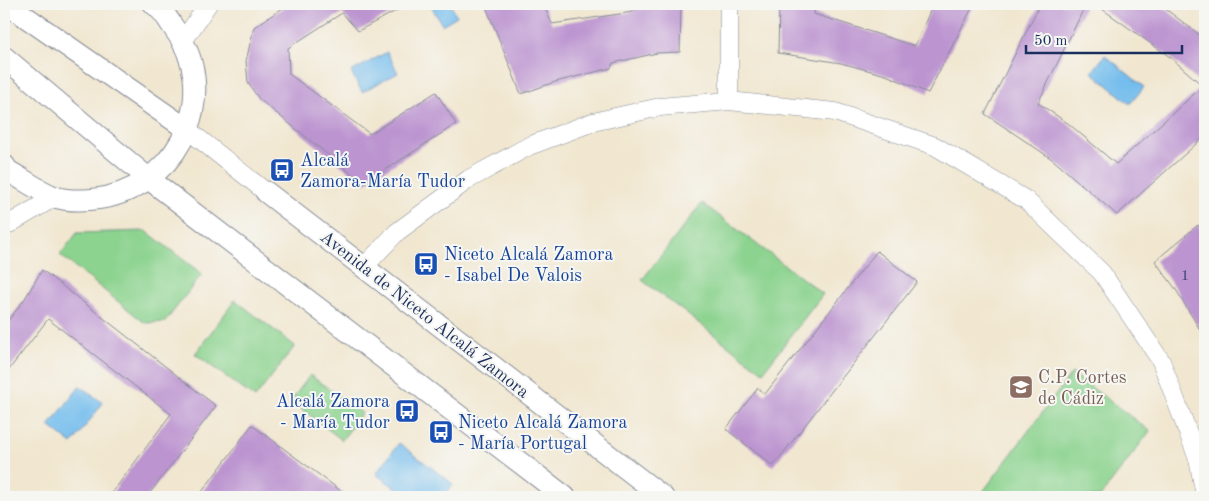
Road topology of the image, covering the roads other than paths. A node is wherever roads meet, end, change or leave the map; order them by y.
1 (154, 4) edge
2 (208, 4) edge
3 (729, 4) edge
4 (9, 7) edge
5 (184, 40) junction
6 (4, 57) edge
7 (729, 101) junction
8 (188, 130) junction
9 (4, 165) edge
10 (149, 180) junction
11 (266, 192) joint
12 (55, 197) junction
13 (4, 227) edge
14 (363, 268) junction
15 (1202, 458) edge
16 (1205, 495) edge
17 (565, 497) edge
18 (663, 497) edge

1 - 5 street
2 - 5 street
3 - 7 street
4 - 8 street, Avenida de Niceto Alcalá Zamora
5 - 8 street
6 - 10 street
7 - 14 street
7 - 15 street
8 - 10 street
8 - 11 street, Avenida de Niceto Alcalá Zamora
9 - 12 street
10 - 12 street
10 - 17 street
11 - 14 street, Avenida de Niceto Alcalá Zamora
12 - 13 street
14 - 18 street, Avenida de Niceto Alcalá Zamora
15 - 16 street

